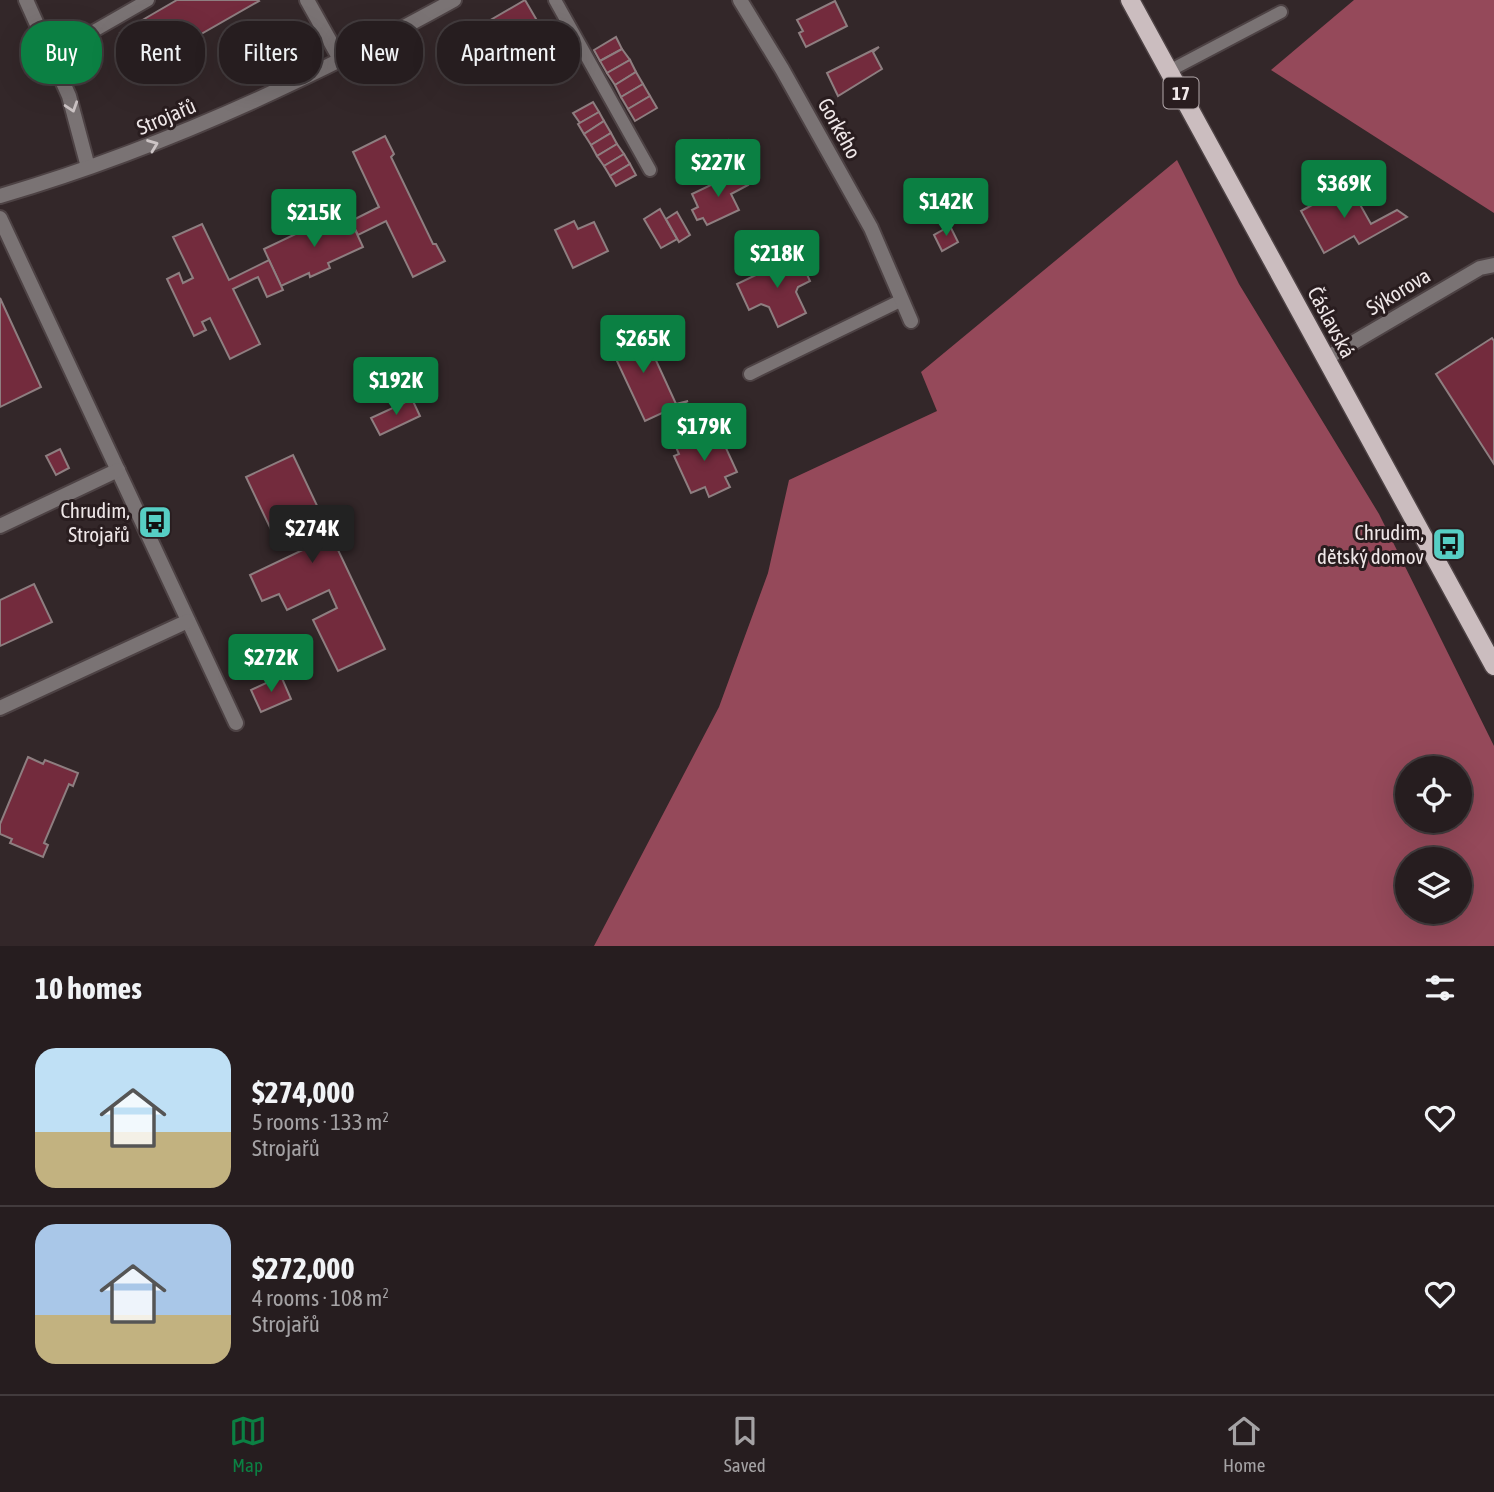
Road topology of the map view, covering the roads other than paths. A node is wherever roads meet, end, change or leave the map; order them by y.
1 (26, 0) edge
2 (148, 0) edge
3 (307, 0) edge
4 (454, 0) edge
5 (555, 0) edge
6 (740, 0) edge
7 (1130, 0) edge
8 (1281, 12) dead end
9 (36, 21) edge
10 (414, 21) edge
11 (102, 26) edge
12 (336, 53) edge
13 (336, 62) edge
14 (1169, 71) junction
15 (64, 84) edge
16 (89, 167) junction
17 (650, 170) dead end
18 (0, 196) edge
19 (0, 218) edge
20 (1494, 265) edge
21 (902, 300) junction
22 (911, 321) dead end
23 (1325, 359) junction
24 (750, 374) dead end
25 (118, 470) junction
26 (0, 526) edge
27 (188, 621) junction
28 (1494, 666) edge
29 (0, 708) edge
30 (236, 723) dead end

1 - 9 street
2 - 11 lane
3 - 12 street
4 - 10 street, Strojařů
5 - 17 lane
6 - 21 street, Gorkého
7 - 14 main road, Čáslavská / 17
8 - 14 lane
16 -> 13 street, Strojařů
14 - 23 main road, Čáslavská / 17
15 -> 16 street
16 - 18 street, Strojařů
19 - 25 street
20 - 23 street, Sýkorova
21 - 22 street, Gorkého
21 - 24 lane
23 - 28 main road, Čáslavská / 17
25 - 26 street
25 - 27 street
27 - 29 street
27 - 30 street

